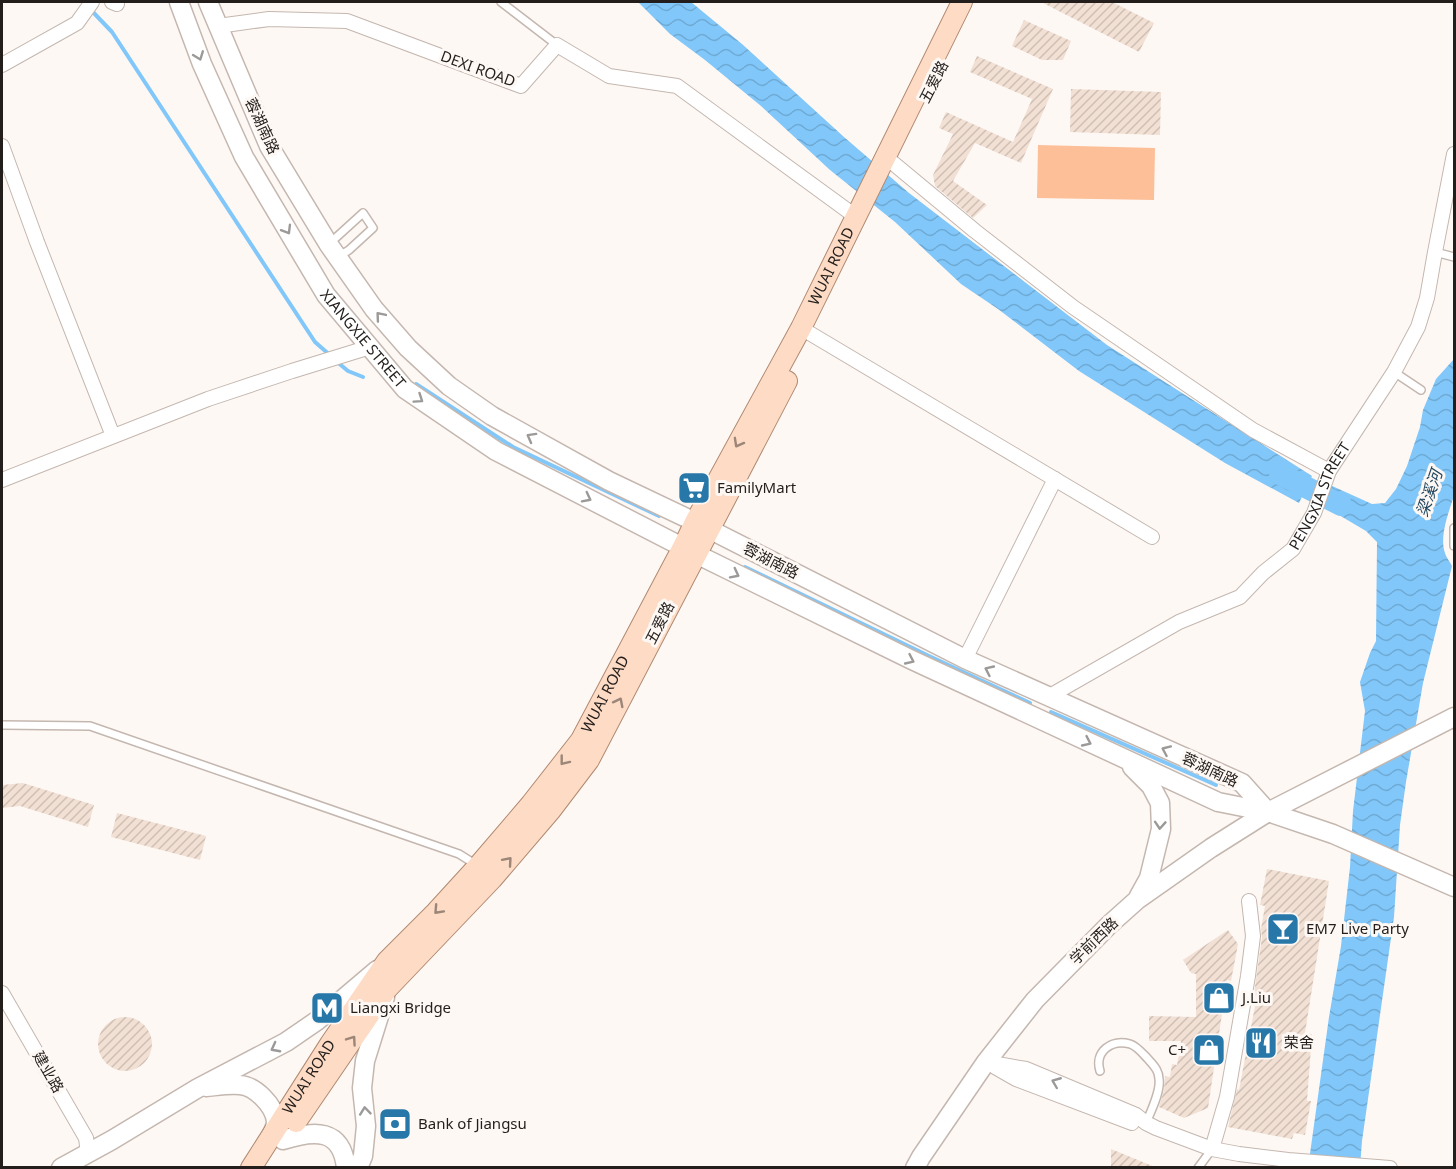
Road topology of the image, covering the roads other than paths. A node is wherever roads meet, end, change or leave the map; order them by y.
1 (92, 2) edge
2 (178, 2) edge
3 (208, 2) edge
4 (501, 2) edge
5 (962, 2) edge
6 (974, 2) edge
7 (218, 26) junction
8 (557, 45) junction
9 (2, 65) edge
10 (2, 146) edge
11 (1455, 154) edge
12 (889, 159) junction
13 (862, 210) junction
14 (333, 251) junction
15 (1435, 252) junction
16 (1455, 257) edge
17 (807, 331) junction
18 (370, 347) junction
19 (1394, 372) junction
20 (1421, 390) dead end
21 (113, 436) junction
22 (1329, 471) junction
23 (1055, 479) junction
24 (2, 480) edge
25 (702, 526) junction
26 (1455, 528) edge
27 (1152, 537) dead end
28 (1455, 546) edge
29 (690, 551) junction
30 (965, 659) junction
31 (1048, 697) junction
32 (1455, 717) edge
33 (1036, 718) junction
34 (2, 725) edge
35 (1124, 759) junction
36 (1268, 812) junction
37 (478, 866) junction
38 (1455, 886) edge
39 (1137, 900) junction
40 (1249, 901) dead end
41 (387, 961) junction
42 (387, 989) junction
43 (2, 993) edge
44 (986, 1062) junction
45 (1100, 1071) dead end
46 (198, 1088) junction
47 (1146, 1123) junction
48 (278, 1137) junction
49 (1212, 1149) junction
50 (91, 1160) edge
51 (61, 1167) edge
52 (251, 1167) edge
53 (266, 1167) edge
54 (346, 1167) edge
55 (358, 1167) edge
56 (915, 1167) edge
57 (1198, 1167) edge
58 (1390, 1167) edge

1 - 9 street
2 -> 18 main road, XIANGXIE STREET
3 - 7 main road, 蓉湖南路
4 - 8 lane
5 - 12 main road
6 - 12 main road, 五爱路
7 - 8 street, DEXI ROAD
7 - 14 main road, 蓉湖南路
8 - 13 street
10 - 21 street
11 - 15 street, PENGXIA STREET
12 - 13 main road, WUAI ROAD
12 - 22 street
13 - 17 main road, WUAI ROAD
14 - 14 lane
25 -> 14 main road, 蓉湖南路
15 - 16 lane
15 - 19 street, PENGXIA STREET
17 - 23 street
17 - 25 main road, WUAI ROAD
18 - 21 street
18 -> 29 main road, XIANGXIE STREET
19 - 20 lane
19 - 22 street, PENGXIA STREET
21 - 24 street
22 - 31 street, PENGXIA STREET
23 - 27 street
23 - 30 street
25 - 29 main road, WUAI ROAD
25 - 30 main road, 蓉湖南路
26 - 28 lane
29 -> 33 main road, 蓉湖南路
29 -> 37 main road, WUAI ROAD
42 -> 29 main road, 五爱路
31 -> 30 main road, 蓉湖南路
31 - 33 main road
36 -> 31 main road, 蓉湖南路
32 - 36 main road, 学前西路
33 -> 35 main road, 蓉湖南路
34 - 37 lane
35 - 36 main road, 蓉湖南路
35 -> 39 main road
36 - 38 main road
36 - 39 main road, 学前西路
37 -> 41 main road, WUAI ROAD
39 - 44 main road, 学前西路
40 - 49 street
41 -> 46 main road
41 - 48 main road, WUAI ROAD
48 -> 42 main road, 五爱路
55 -> 42 main road
43 - 50 street, 建业路
44 - 47 street
44 - 56 main road, 学前西路
45 - 47 lane
46 - 48 main road
46 - 50 main road
47 - 49 street
48 - 52 main road
48 - 53 main road
48 - 54 main road
49 - 57 lane
49 - 58 street
50 - 51 main road

